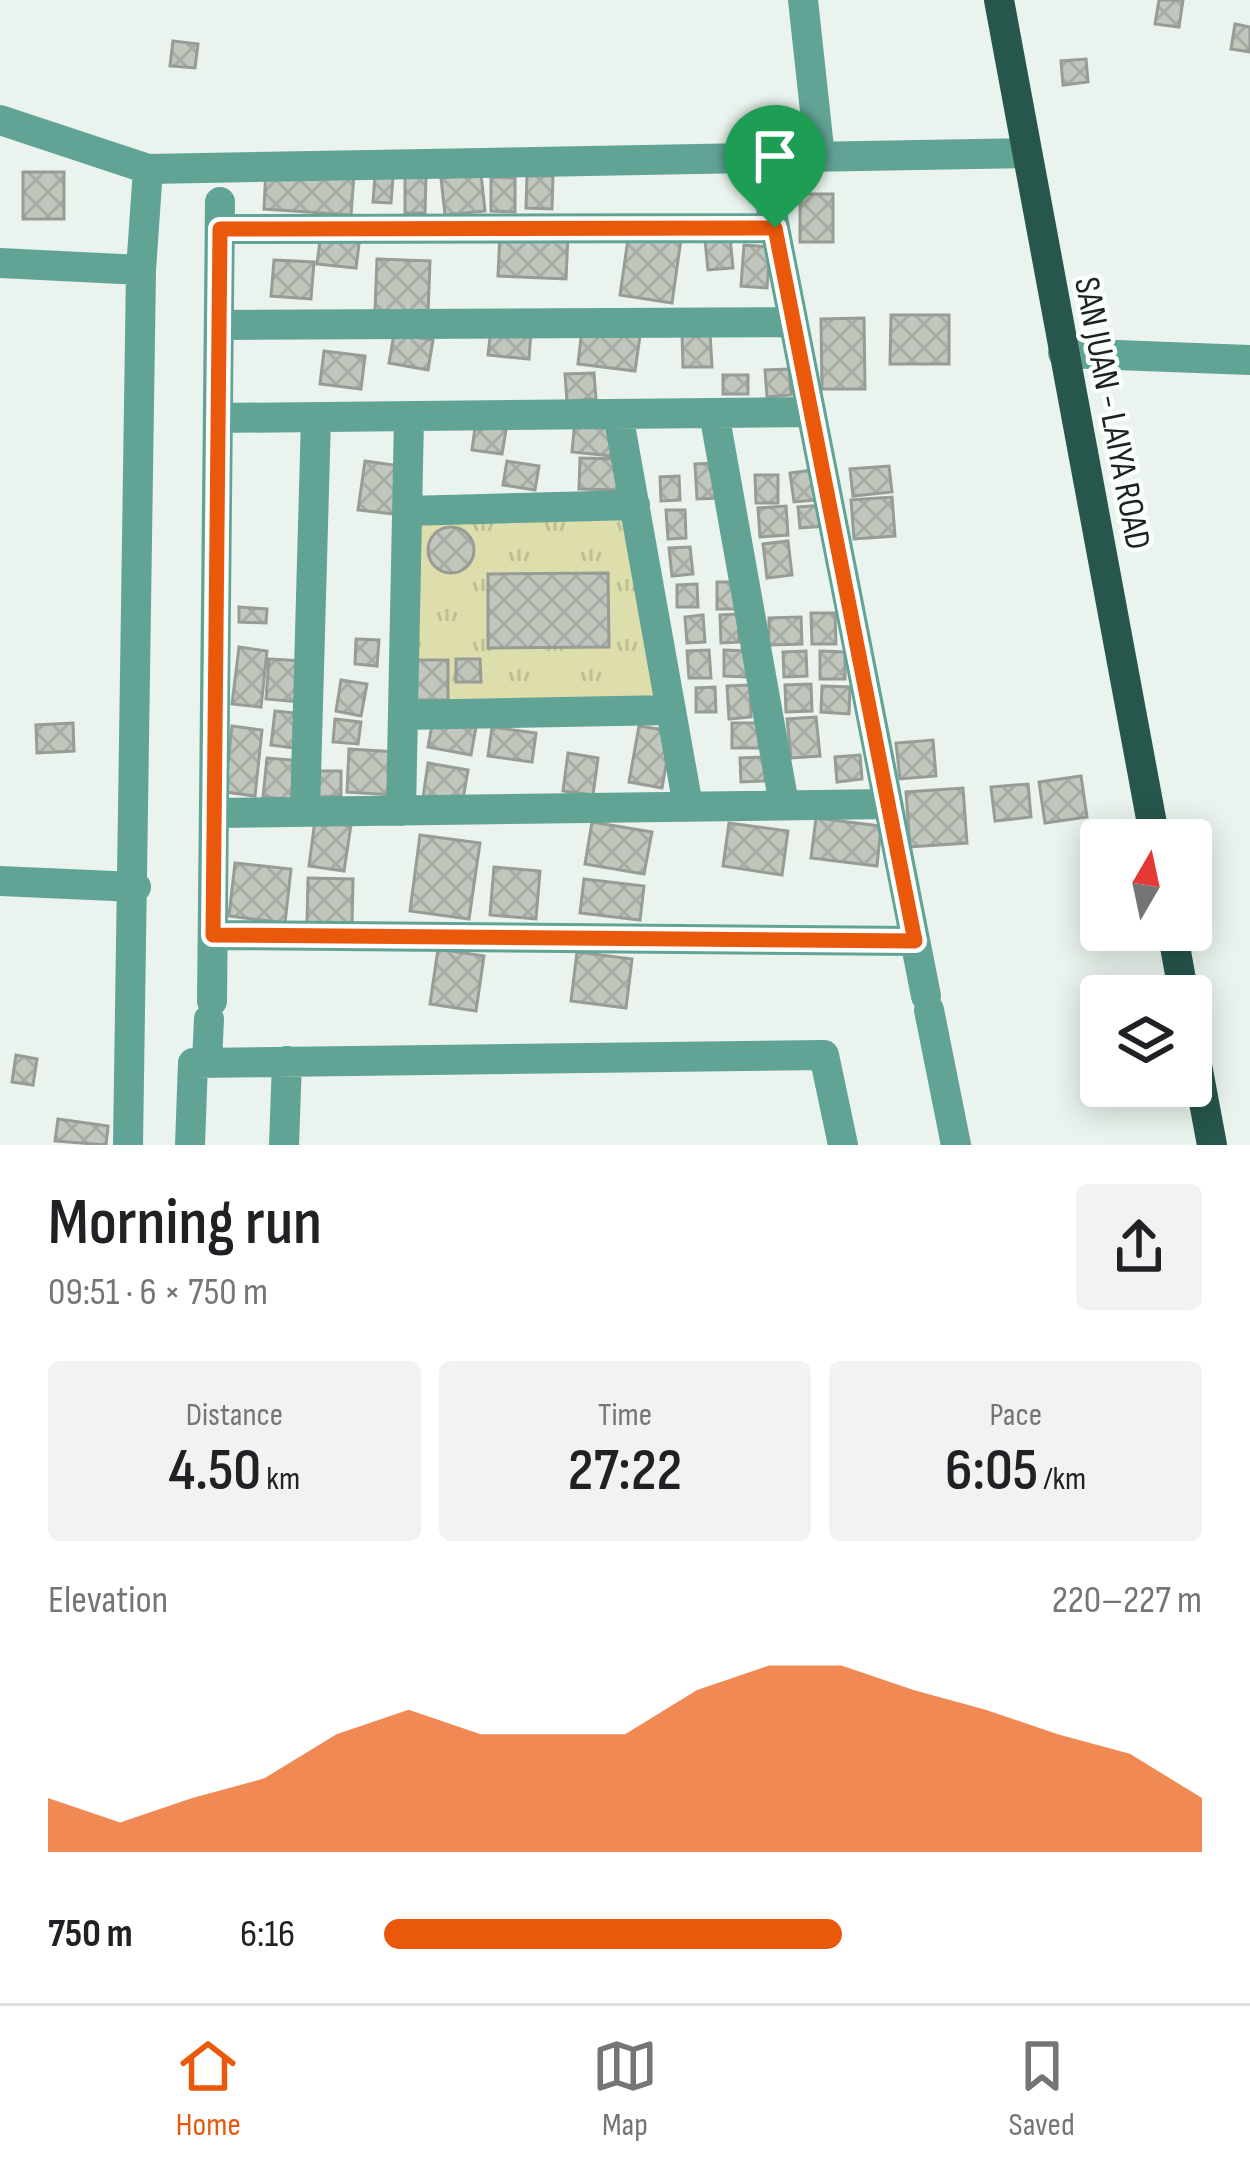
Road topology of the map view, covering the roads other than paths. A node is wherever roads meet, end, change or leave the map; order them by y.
1 (802, 0) edge
2 (999, 0) edge
3 (0, 120) edge
4 (1027, 153) junction
5 (820, 157) junction
6 (762, 162) junction
7 (148, 169) junction
8 (775, 228) junction
9 (0, 262) edge
10 (141, 270) junction
11 (793, 322) junction
12 (219, 325) junction
13 (1063, 352) junction
14 (1250, 360) edge
15 (811, 412) junction
16 (715, 413) junction
17 (618, 414) junction
18 (409, 417) junction
19 (218, 418) junction
20 (316, 418) junction
21 (635, 505) junction
22 (406, 511) junction
23 (671, 710) junction
24 (403, 715) junction
25 (784, 804) junction
26 (888, 804) junction
27 (688, 806) junction
28 (401, 811) junction
29 (305, 812) junction
30 (214, 813) junction
31 (1151, 819) edge
32 (0, 881) edge
33 (136, 887) junction
34 (213, 935) junction
35 (915, 941) junction
36 (287, 1061) junction
37 (207, 1062) junction
38 (1205, 1107) edge
39 (128, 1145) edge
40 (190, 1145) edge
41 (284, 1145) edge
42 (843, 1145) edge
43 (956, 1145) edge
44 (1212, 1145) edge

1 - 5 street
2 - 4 main road, SAN JUAN - LAIYA ROAD
3 - 7 street
4 - 5 street
4 - 13 main road, SAN JUAN - LAIYA ROAD
5 - 6 street
6 - 7 street
6 - 8 street
7 - 10 street
8 - 11 street
8 - 12 street
9 - 10 street
10 - 33 street
11 - 12 street
11 - 15 street
12 - 19 street
13 - 14 street
13 - 31 main road, SAN JUAN - LAIYA ROAD
15 - 16 street
15 - 26 street
16 - 17 street
16 - 25 street
17 - 18 street
17 - 21 street
18 - 20 street
18 - 22 street
19 - 20 street
19 - 30 street
20 - 29 street
21 - 22 street
21 - 23 street
22 - 24 street
23 - 24 street
23 - 27 street
24 - 28 street
25 - 26 street
25 - 27 street
26 - 35 street
27 - 28 street
28 - 29 street
29 - 30 street
30 - 34 street
32 - 33 street
33 - 39 street
34 - 35 street
34 - 37 street
35 - 43 street
36 - 37 street
36 - 41 street
36 - 42 street
37 - 40 street
38 - 44 main road

